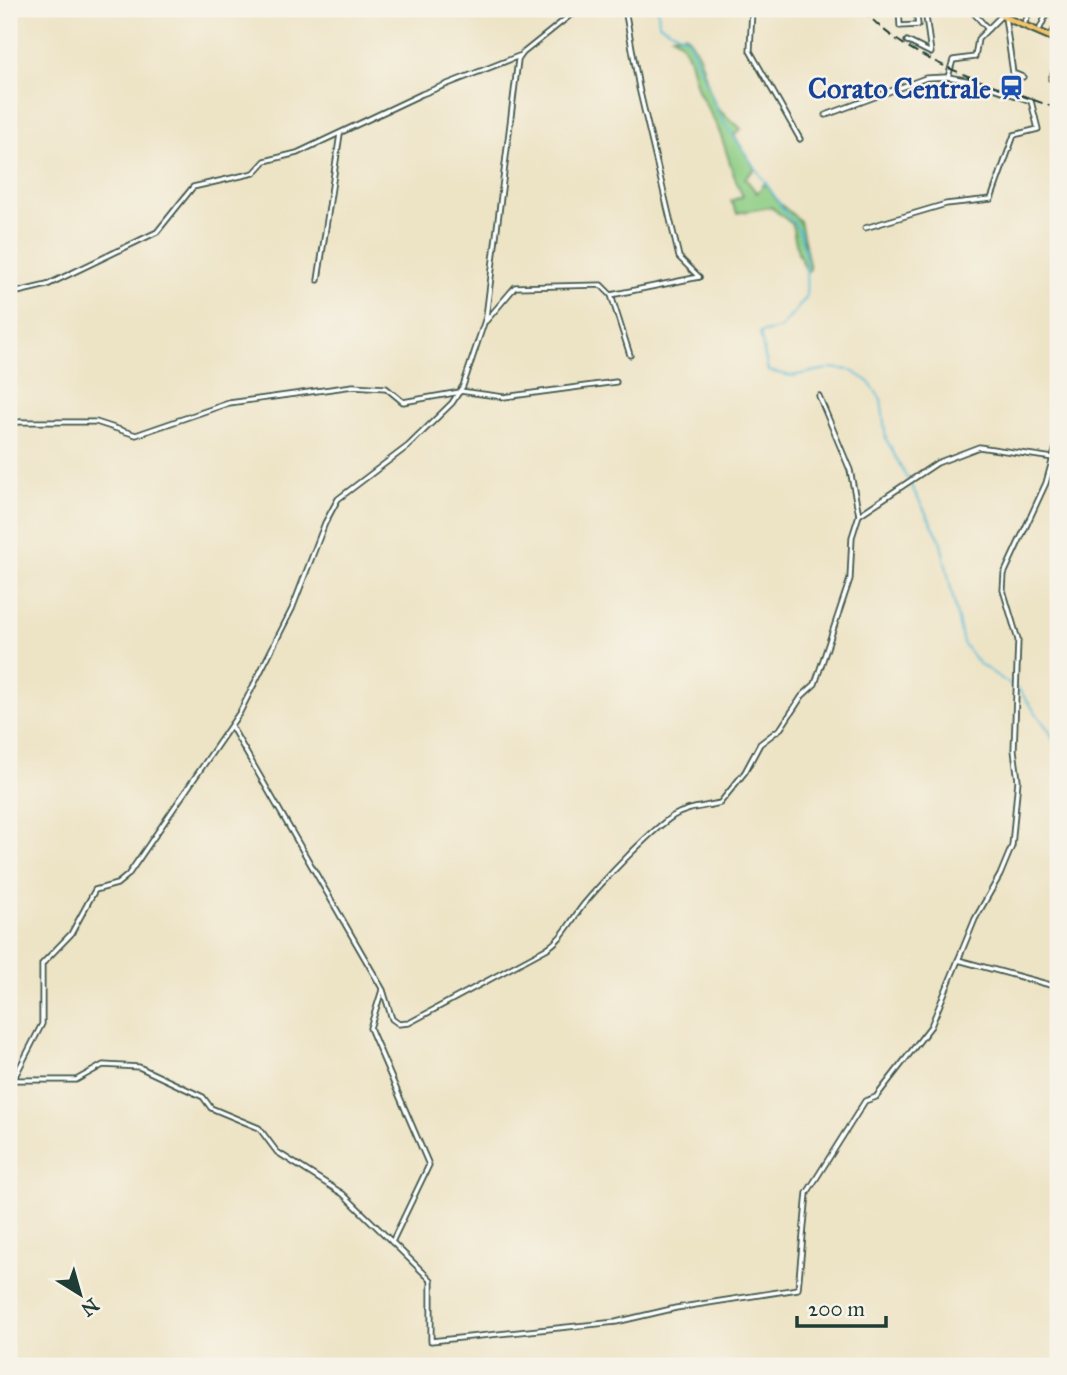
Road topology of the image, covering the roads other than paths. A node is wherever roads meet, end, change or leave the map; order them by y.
1 (579, 9) edge
2 (625, 9) edge
3 (752, 9) edge
4 (899, 9) edge
5 (916, 9) edge
6 (925, 9) edge
7 (960, 9) edge
8 (970, 9) edge
9 (1031, 9) edge
10 (1049, 9) edge
11 (1003, 12) edge
12 (1058, 13) edge
13 (1058, 21) edge
14 (1025, 22) junction
15 (1040, 28) junction
16 (988, 29) junction
17 (1056, 37) edge
18 (908, 41) dead end
19 (520, 55) junction
20 (1058, 62) edge
21 (1023, 77) dead end
22 (948, 78) junction
23 (1051, 79) dead end
24 (826, 115) dead end
25 (340, 134) junction
26 (800, 139) dead end
27 (865, 228) dead end
28 (318, 280) dead end
29 (9, 294) edge
30 (611, 295) junction
31 (485, 322) junction
32 (630, 355) dead end
33 (616, 382) dead end
34 (460, 391) junction
35 (819, 396) dead end
36 (9, 422) edge
37 (1058, 440) edge
38 (1053, 458) junction
39 (859, 515) junction
40 (231, 726) junction
41 (958, 960) junction
42 (1058, 987) edge
43 (383, 990) junction
44 (15, 1080) junction
45 (9, 1088) edge
46 (392, 1242) junction

1 - 19 street
2 - 30 street
3 - 26 street
4 - 5 street
6 - 18 street
7 - 8 street
8 - 16 street
9 - 14 street
10 - 12 street
10 - 15 street
11 - 14 main road
11 - 16 street
11 - 17 main road
11 - 21 street
13 - 17 street
14 - 15 main road
15 - 17 main road
16 - 22 street
19 - 25 street
19 - 31 street
20 - 23 street
22 - 24 street
22 - 27 street
25 - 28 street
25 - 29 street
30 - 31 street
30 - 32 street
31 - 34 street
33 - 34 street
34 - 36 street
34 - 40 street
35 - 39 street
37 - 38 street
38 - 39 street
38 - 41 street
39 - 43 street
40 - 43 street
40 - 44 street
41 - 42 street
41 - 46 street
43 - 46 street
44 - 45 street
44 - 46 street

